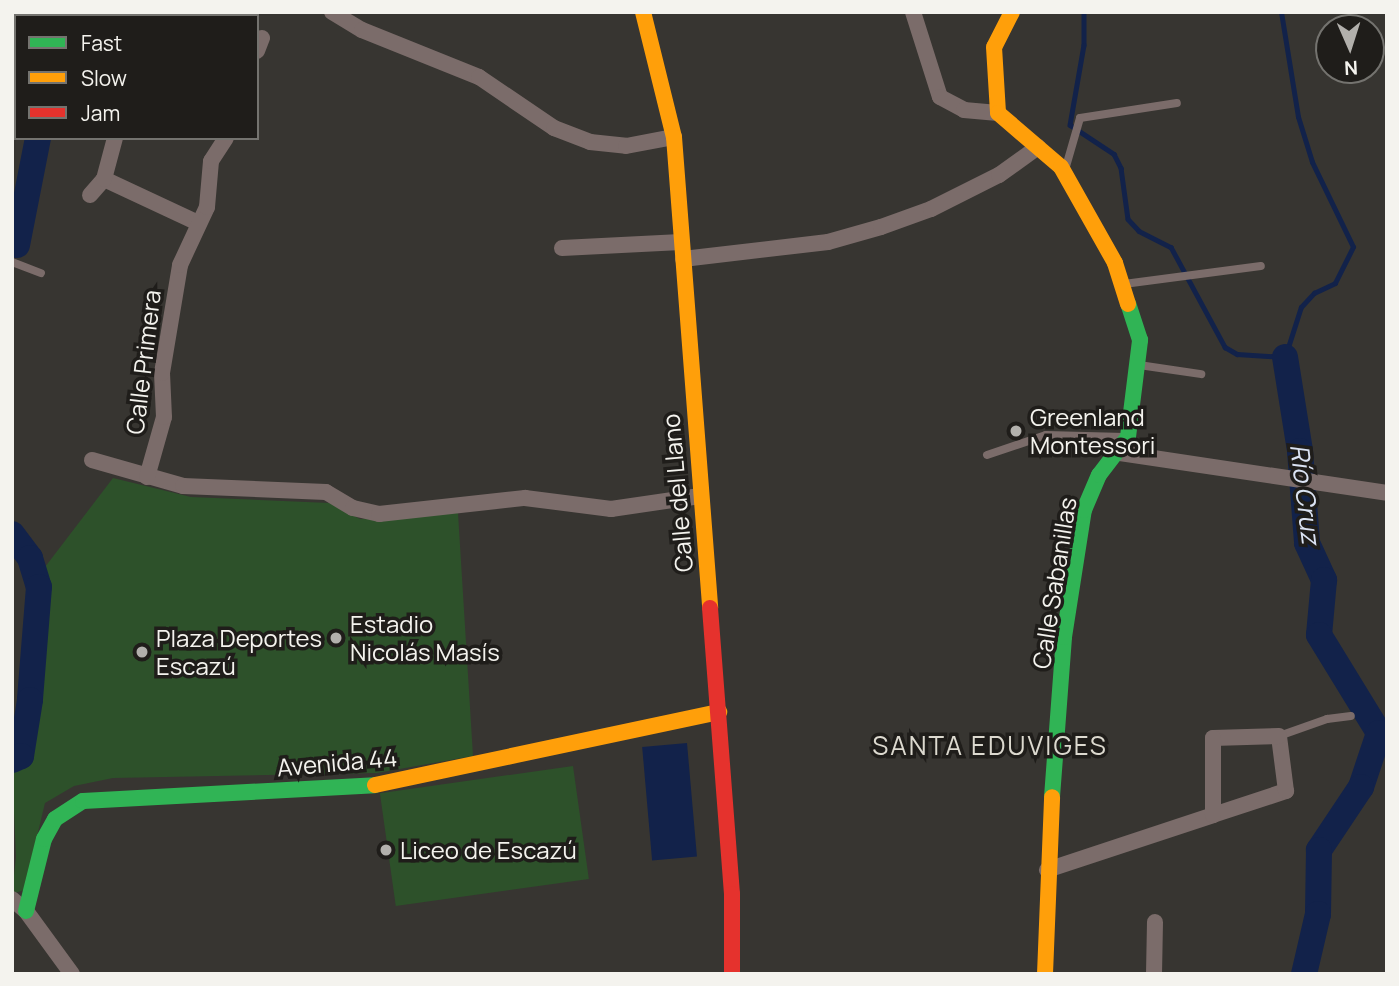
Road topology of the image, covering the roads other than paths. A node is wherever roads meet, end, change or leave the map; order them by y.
1 (332, 12) edge
2 (643, 12) edge
3 (913, 12) edge
4 (1012, 12) edge
5 (1177, 103) dead end
6 (998, 113) junction
7 (674, 137) junction
8 (114, 140) edge
9 (225, 140) edge
10 (1038, 147) junction
11 (1065, 173) junction
12 (104, 179) junction
13 (90, 195) dead end
14 (198, 223) junction
15 (681, 242) junction
16 (562, 248) dead end
17 (683, 259) junction
18 (12, 262) edge
19 (1261, 266) dead end
20 (41, 273) dead end
21 (1124, 284) junction
22 (1139, 365) junction
23 (1201, 374) dead end
24 (1128, 437) junction
25 (1120, 453) junction
26 (988, 455) dead end
27 (92, 460) dead end
28 (147, 477) junction
29 (1387, 493) edge
30 (700, 496) junction
31 (719, 712) junction
32 (1351, 716) dead end
33 (1279, 736) junction
34 (1213, 815) junction
35 (1048, 870) junction
36 (12, 899) edge
37 (26, 911) junction
38 (1155, 922) dead end
39 (72, 974) edge
40 (732, 974) edge
41 (1045, 974) edge
42 (1154, 974) edge

1 - 7 street
2 - 7 street, Calle del Llano
3 - 6 street
4 - 6 street
5 - 11 lane
6 - 10 street, Calle Sabanillas
7 - 15 street, Calle del Llano
8 - 12 street
9 - 14 street, Calle Primera
10 - 11 street, Calle Sabanillas
10 - 17 street
11 - 21 street, Calle Sabanillas
12 - 13 street
12 - 14 street
14 - 28 street, Calle Primera
15 - 16 street
15 - 17 street, Calle del Llano
17 - 30 street, Calle del Llano
18 - 20 lane
19 - 21 lane
21 - 22 street, Calle Sabanillas
22 - 23 lane
22 - 24 street, Calle Sabanillas
24 - 25 street, Calle Sabanillas
24 - 26 lane
25 - 29 street
25 - 35 street, Calle Sabanillas
27 - 28 street
28 - 30 street
30 - 31 street, Calle del Llano
31 - 37 street, Avenida 44
31 - 40 street, Calle del Llano
32 - 33 lane
33 - 34 street
33 - 34 street
34 - 35 street
35 - 41 street, Calle Sabanillas
36 - 37 street
37 - 39 street
38 - 42 street

